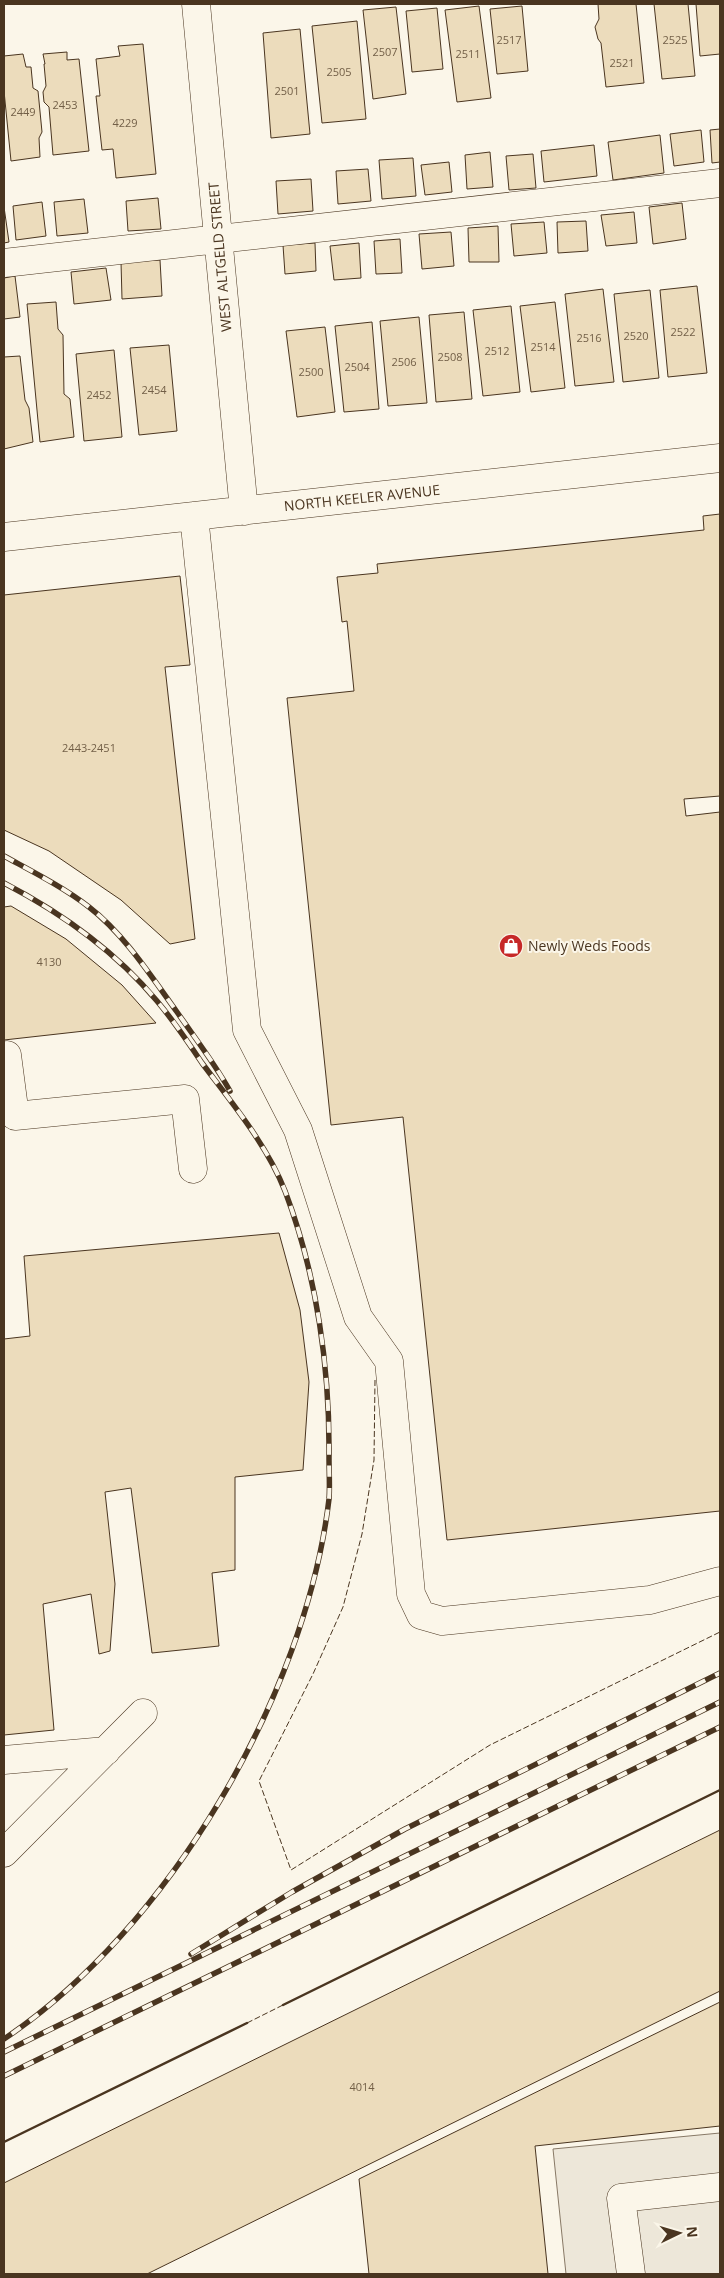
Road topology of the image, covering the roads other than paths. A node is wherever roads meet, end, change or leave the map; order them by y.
1 (196, 4) edge
2 (720, 183) edge
3 (218, 239) junction
4 (4, 263) edge
5 (720, 458) edge
6 (244, 511) junction
7 (194, 516) junction
8 (4, 537) edge
9 (4, 1056) edge
10 (193, 1169) dead end
11 (720, 1581) edge
12 (143, 1713) dead end
13 (106, 1751) junction
14 (4, 1760) edge
15 (4, 1853) edge
16 (720, 2187) edge
17 (631, 2274) edge

1 - 3 street, WEST ALTGELD STREET
2 - 3 street
3 - 4 street
3 - 6 street, WEST ALTGELD STREET
5 - 6 street, NORTH KEELER AVENUE
6 - 7 street, NORTH KEELER AVENUE
7 - 8 street, NORTH KEELER AVENUE
7 - 11 street
9 - 10 street
12 - 13 street
13 - 14 street
13 - 15 street
16 - 17 street

